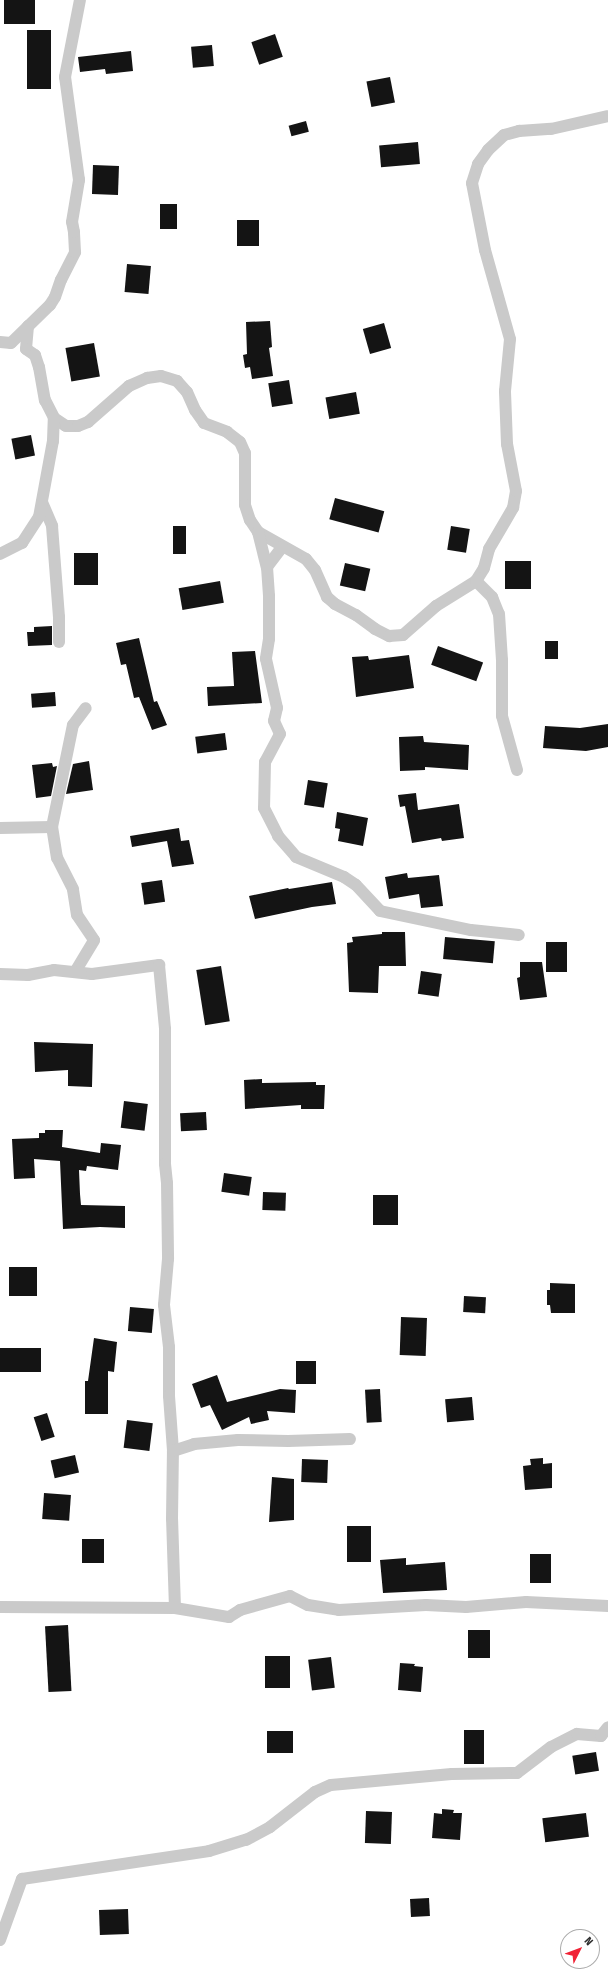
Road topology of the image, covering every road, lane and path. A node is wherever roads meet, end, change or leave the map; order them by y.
1 (80, 0) edge
2 (608, 116) edge
3 (28, 326) junction
4 (0, 342) edge
5 (54, 418) junction
6 (42, 502) junction
7 (258, 532) junction
8 (282, 547) junction
9 (0, 554) edge
10 (267, 567) junction
11 (476, 581) junction
12 (59, 642) dead end
13 (86, 708) dead end
14 (517, 770) dead end
15 (52, 827) junction
16 (0, 828) edge
17 (519, 934) dead end
18 (76, 972) junction
19 (0, 974) edge
20 (350, 1439) dead end
21 (173, 1451) junction
22 (608, 1606) edge
23 (0, 1607) edge
24 (175, 1608) junction
25 (608, 1727) edge
26 (0, 1940) edge

1 - 3 street
2 - 11 street
3 - 4 street
3 - 5 street
5 - 6 street
5 - 7 street
6 - 9 street
6 - 12 street
7 - 8 street
7 - 10 street
8 - 10 street
8 - 11 street
10 - 17 street
11 - 14 street
13 - 15 street
15 - 16 street
15 - 18 street
18 - 19 street
18 - 21 street
20 - 21 street
21 - 24 street
22 - 24 street
23 - 24 street
25 - 26 street

